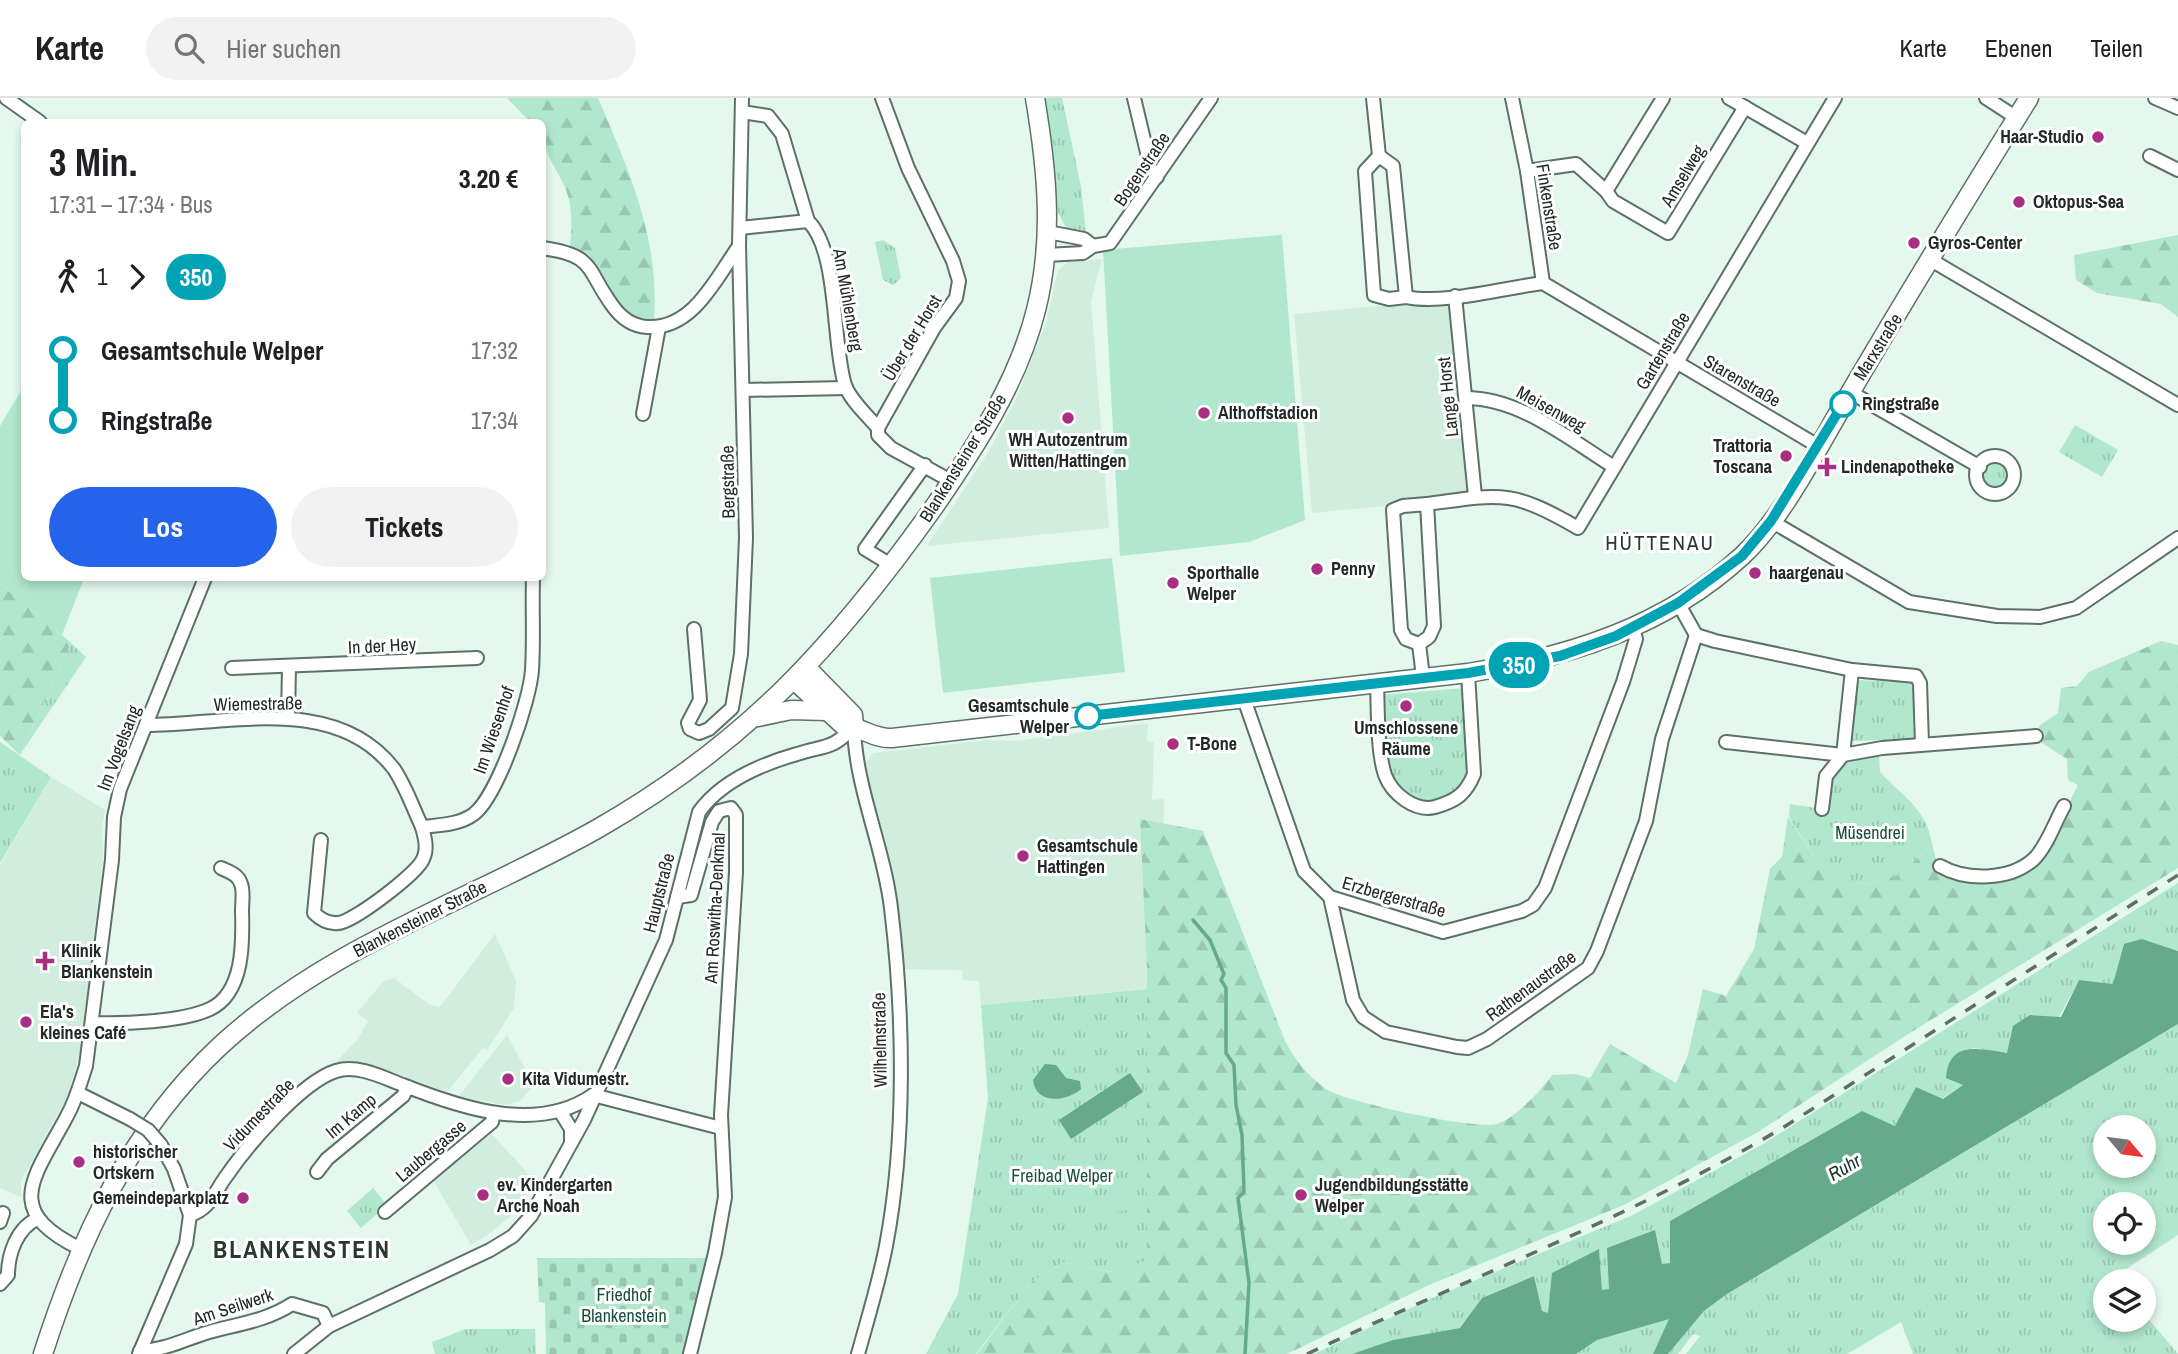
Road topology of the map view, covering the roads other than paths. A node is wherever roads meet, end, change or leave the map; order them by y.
1 (6, 98) edge
2 (742, 98) edge
3 (882, 98) edge
4 (1035, 98) edge
5 (1134, 98) edge
6 (1210, 98) edge
7 (1373, 98) edge
8 (1512, 98) edge
9 (1663, 98) edge
10 (1729, 98) edge
11 (1835, 98) edge
12 (1986, 98) edge
13 (2029, 98) edge
14 (2155, 98) edge
15 (1745, 107) junction
16 (2178, 108) edge
17 (742, 112) junction
18 (2017, 118) junction
19 (36, 119) edge
20 (1807, 143) junction
21 (1379, 156) junction
22 (2150, 156) dead end
23 (2178, 170) edge
24 (1527, 171) junction
25 (1157, 177) junction
26 (1606, 191) junction
27 (808, 221) junction
28 (740, 228) junction
29 (1048, 232) junction
30 (739, 246) junction
31 (1093, 246) junction
32 (546, 249) edge
33 (1046, 255) junction
34 (1931, 260) junction
35 (1543, 283) junction
36 (1455, 296) junction
37 (1406, 297) junction
38 (659, 327) junction
39 (1676, 363) junction
40 (846, 388) junction
41 (743, 390) junction
42 (1850, 392) junction
43 (1466, 398) junction
44 (2178, 405) edge
45 (643, 414) dead end
46 (878, 428) junction
47 (1818, 446) junction
48 (925, 465) junction
49 (1614, 467) junction
50 (1980, 467) dead end
51 (951, 481) junction
52 (1475, 496) junction
53 (1427, 504) junction
54 (1771, 521) junction
55 (2178, 538) edge
56 (891, 565) junction
57 (204, 581) edge
58 (533, 581) edge
59 (1678, 603) junction
60 (1633, 628) junction
61 (694, 629) dead end
62 (1696, 635) junction
63 (1419, 644) junction
64 (477, 658) dead end
65 (289, 667) junction
66 (232, 668) dead end
67 (1852, 670) junction
68 (1468, 673) junction
69 (800, 674) junction
70 (1423, 677) junction
71 (1377, 683) junction
72 (1244, 699) junction
73 (827, 711) junction
74 (757, 717) junction
75 (288, 718) junction
76 (145, 725) junction
77 (854, 726) junction
78 (2036, 736) dead end
79 (1726, 742) dead end
80 (1922, 744) junction
81 (1843, 755) junction
82 (2064, 806) dead end
83 (1822, 809) dead end
84 (422, 827) junction
85 (321, 841) dead end
86 (1940, 866) dead end
87 (221, 868) dead end
88 (677, 897) junction
89 (1330, 897) junction
90 (92, 1023) junction
91 (408, 1087) junction
92 (78, 1093) junction
93 (593, 1096) junction
94 (560, 1111) junction
95 (494, 1113) junction
96 (721, 1128) junction
97 (571, 1146) junction
98 (317, 1172) dead end
99 (385, 1212) dead end
100 (190, 1215) junction
101 (37, 1219) junction
102 (81, 1248) junction
103 (4, 1272) edge
104 (329, 1326) junction
105 (139, 1352) edge
106 (43, 1354) edge
107 (294, 1354) edge
108 (690, 1354) edge
109 (858, 1354) edge

1 - 19 street
2 - 17 street, Bergstraße
3 - 46 street, Über der Horst
4 - 29 main road, Blankensteiner Straße
5 - 25 street
6 - 25 street, Bogenstraße
7 - 21 street
8 - 24 street, Finkenstraße
9 - 26 street
10 - 15 street
11 - 20 street, Gartenstraße
12 - 18 street
13 - 18 main road, Marxstraße
14 - 16 street
15 - 20 street
15 - 26 street, Amselweg
17 - 27 street, Am Mühlenberg
17 - 28 street, Bergstraße
18 - 34 main road, Marxstraße
20 - 39 street, Gartenstraße
21 - 37 street
21 - 37 street
22 - 23 street
24 - 26 street, Amselweg
24 - 35 street, Finkenstraße
25 - 31 street, Bogenstraße
27 - 28 street
27 - 40 street, Am Mühlenberg
28 - 30 street, Bergstraße
29 - 31 street
29 - 33 main road, Blankensteiner Straße
30 - 38 street
30 - 41 street, Bergstraße
31 - 33 street, Bogenstraße
32 - 38 street
33 - 51 main road, Blankensteiner Straße
34 - 42 main road, Marxstraße
34 - 44 street
35 - 36 street
35 - 39 street, Starenstraße
36 - 37 street
36 - 43 street, Lange Horst
38 - 45 street
39 - 47 street, Starenstraße
39 - 49 street, Gartenstraße
40 - 41 street
40 - 46 street, Am Mühlenberg
41 - 61 street, Bergstraße
42 - 47 main road, Marxstraße
42 - 50 street
43 - 49 street, Meisenweg
43 - 52 street, Lange Horst
46 - 48 street
47 - 54 main road, Marxstraße
48 - 51 street
48 - 56 street, Blankensteiner Straße
49 - 52 street, Gartenstraße
51 - 56 main road, Blankensteiner Straße
52 - 53 street
53 - 63 street
53 - 63 street
54 - 55 street
54 - 59 main road, Marxstraße
56 - 69 main road, Blankensteiner Straße
57 - 76 street, Im Vogelsang
58 - 84 street, Im Wiesenhof
59 - 60 main road, Marxstraße
59 - 62 street
60 - 68 main road, Marxstraße
60 - 89 street, Erzbergerstraße
62 - 67 street
62 - 89 street, Rathenaustraße
63 - 70 street
64 - 65 street, In der Hey
65 - 66 street, In der Hey
65 - 75 street
67 - 80 street
67 - 81 street
68 - 70 main road, Marxstraße
68 - 71 street
69 - 73 main road, Marxstraße
69 - 74 main road, Blankensteiner Straße
69 - 77 main road
70 - 71 main road, Marxstraße
71 - 72 main road, Marxstraße
72 - 77 main road, Marxstraße
72 - 89 street, Erzbergerstraße
73 - 74 main road
73 - 77 main road, Marxstraße
74 - 102 main road, Blankensteiner Straße
75 - 76 street, Wiemestraße
75 - 84 street, Wiemestraße
76 - 90 street, Im Vogelsang
77 - 88 street, Hauptstraße
77 - 109 street, Wilhelmstraße
78 - 80 street
79 - 81 street
80 - 81 street
81 - 83 street
82 - 86 street
84 - 85 street
87 - 90 street
88 - 93 street, Hauptstraße
88 - 96 street, Am Roswitha-Denkmal
90 - 92 street, Im Vogelsang
91 - 95 street, Vidumestraße
91 - 98 street, Im Kamp
91 - 100 street, Vidumestraße
92 - 100 street, bridge
92 - 101 street, Im Vogelsang
93 - 94 street, Vidumestraße
93 - 96 street
93 - 97 street, Hauptstraße
94 - 95 street, Vidumestraße
94 - 97 street
95 - 99 street, Laubergasse
96 - 108 street, Am Roswitha-Denkmal
97 - 104 street, Hauptstraße
100 - 105 street
101 - 102 street
101 - 103 street
102 - 106 main road, Blankensteiner Straße
104 - 105 street, Am Seilwerk
104 - 107 street, Hauptstraße

